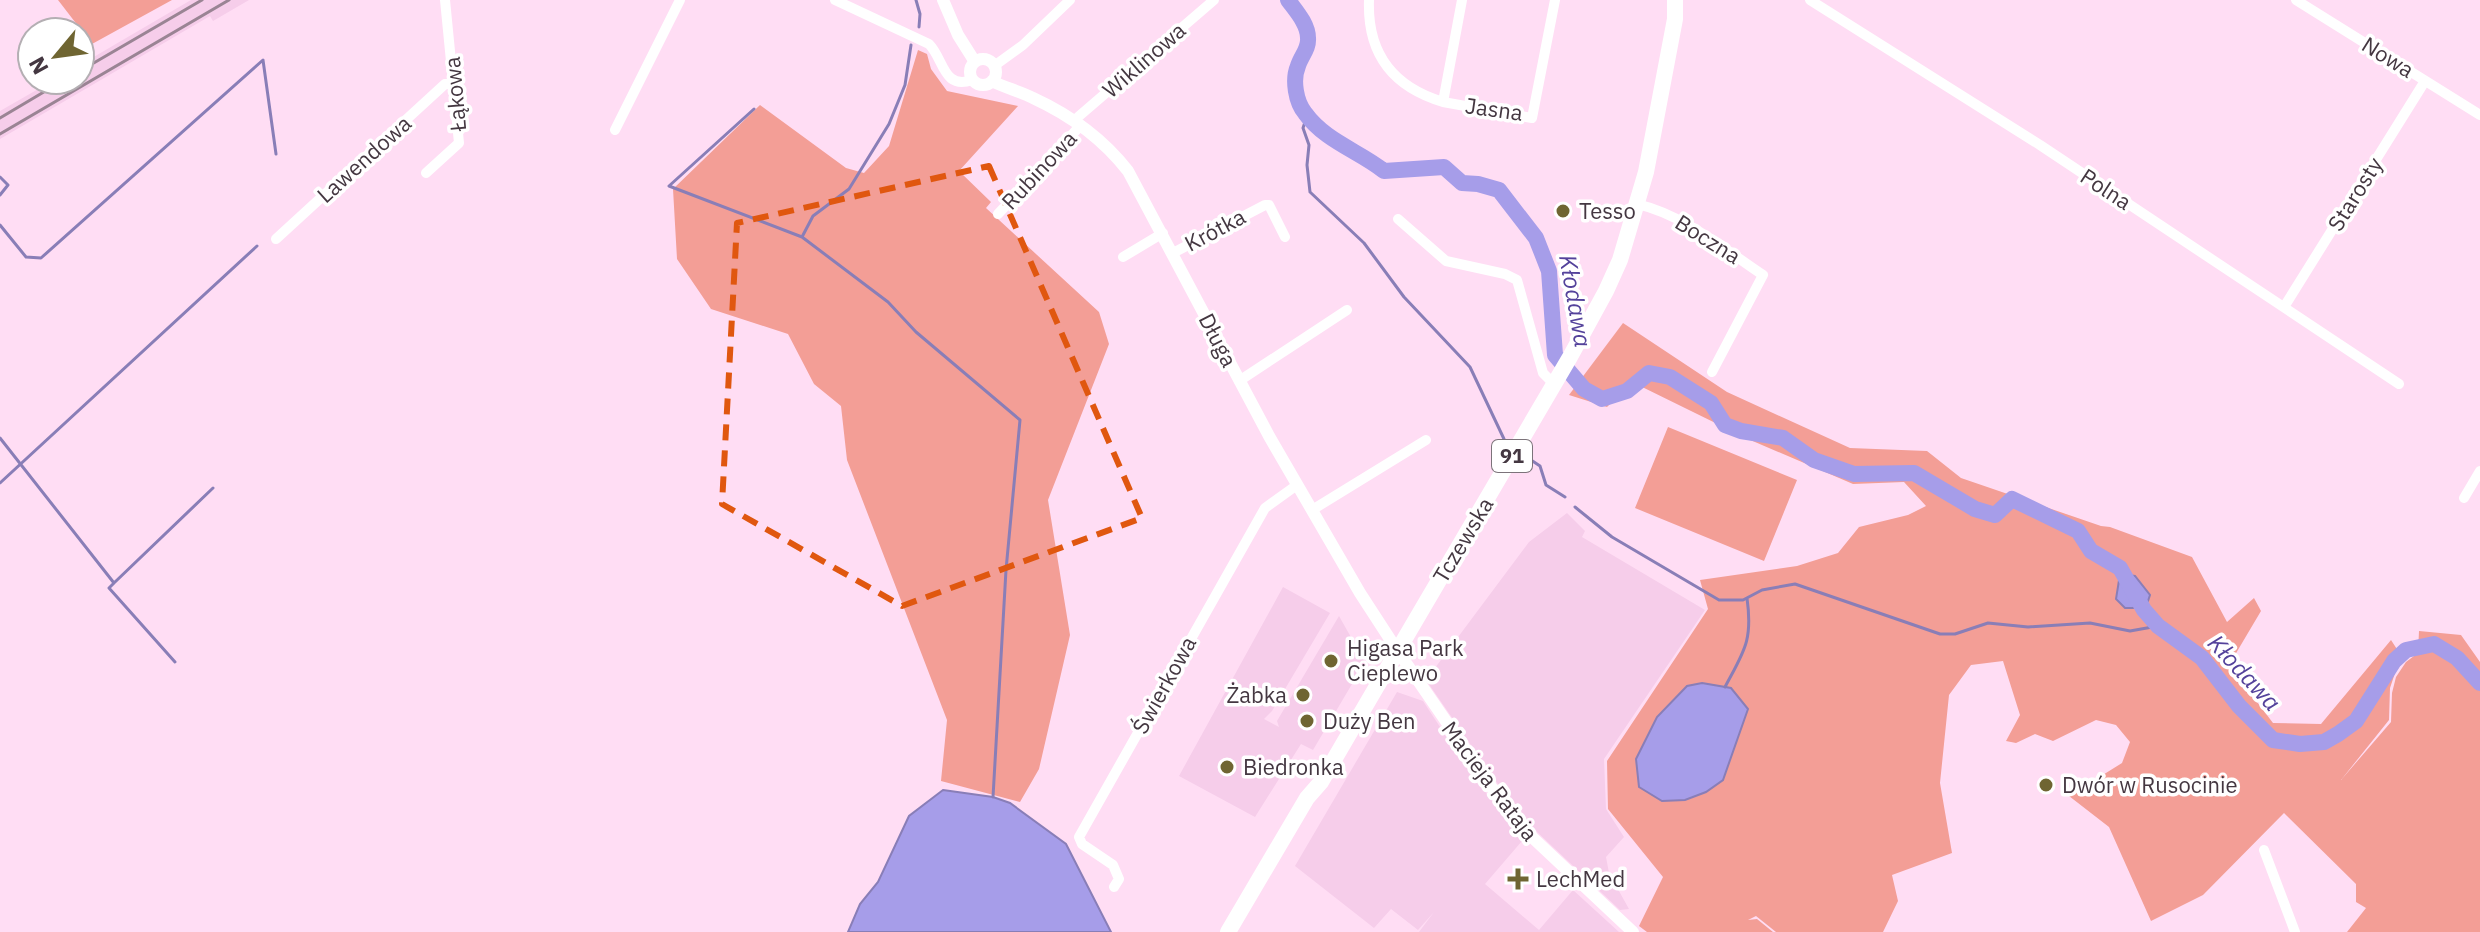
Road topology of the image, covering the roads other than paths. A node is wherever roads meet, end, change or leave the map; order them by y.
1 (445, 0) edge
2 (680, 0) edge
3 (835, 0) edge
4 (943, 0) edge
5 (1070, 0) edge
6 (1214, 0) edge
7 (1369, 0) edge
8 (1462, 0) edge
9 (1555, 0) edge
10 (1675, 0) edge
11 (1684, 0) edge
12 (1810, 0) edge
13 (2296, 0) edge
14 (1675, 19) junction
15 (975, 62) junction
16 (994, 66) junction
17 (972, 80) junction
18 (992, 81) junction
19 (2425, 81) junction
20 (454, 84) junction
21 (1443, 102) junction
22 (2480, 115) edge
23 (1078, 124) junction
24 (615, 130) dead end
25 (426, 173) dead end
26 (1637, 204) junction
27 (998, 214) dead end
28 (1398, 219) dead end
29 (1163, 233) junction
30 (1285, 237) dead end
31 (276, 239) dead end
32 (1173, 253) junction
33 (1123, 257) dead end
34 (2284, 307) junction
35 (1347, 310) dead end
36 (1712, 372) dead end
37 (1557, 380) junction
38 (1239, 381) junction
39 (2399, 384) dead end
40 (1426, 440) dead end
41 (2480, 471) edge
42 (1297, 485) junction
43 (2464, 498) dead end
44 (1312, 510) junction
45 (1397, 650) junction
46 (1321, 782) junction
47 (2264, 850) dead end
48 (1114, 887) dead end
49 (1228, 932) edge
50 (1239, 932) edge
51 (1633, 932) edge
52 (2295, 932) edge

1 - 20 street, Łąkowa
2 - 24 street
3 - 17 street, Długa
4 - 15 street
5 - 16 street
6 - 23 street, Wiklinowa
7 - 21 street
8 - 21 street, Jasna
9 - 21 street, Jasna
10 - 14 main road, Tczewska / 91
11 - 14 main road, Tczewska / 91
12 - 34 street, Polna
13 - 19 street, Nowa
14 - 26 main road, Tczewska / 91
15 - 16 street
15 - 17 street
16 - 18 street
17 - 18 street, Długa
18 - 23 street, Długa
19 - 22 street, Nowa
19 - 34 street, Starosty
20 - 25 street, Łąkowa
20 - 31 street, Lawendowa
23 - 27 street, Rubinowa
23 - 29 street, Długa
26 - 36 street, Boczna
26 - 37 main road, Tczewska / 91
28 - 37 street
29 - 32 street, Długa
29 - 33 street
30 - 32 street, Krótka
32 - 38 street, Długa
34 - 39 street, Polna
35 - 38 street
37 - 45 main road, Tczewska / 91
38 - 42 street, Długa
40 - 44 street
41 - 43 street
42 - 44 street, Długa
42 - 48 street, Świerkowa
44 - 45 street, Długa
45 - 46 main road, Tczewska / 91
45 - 51 street, Macieja Rataja
46 - 49 main road, Tczewska / 91
46 - 50 main road, Tczewska / 91
47 - 52 street

